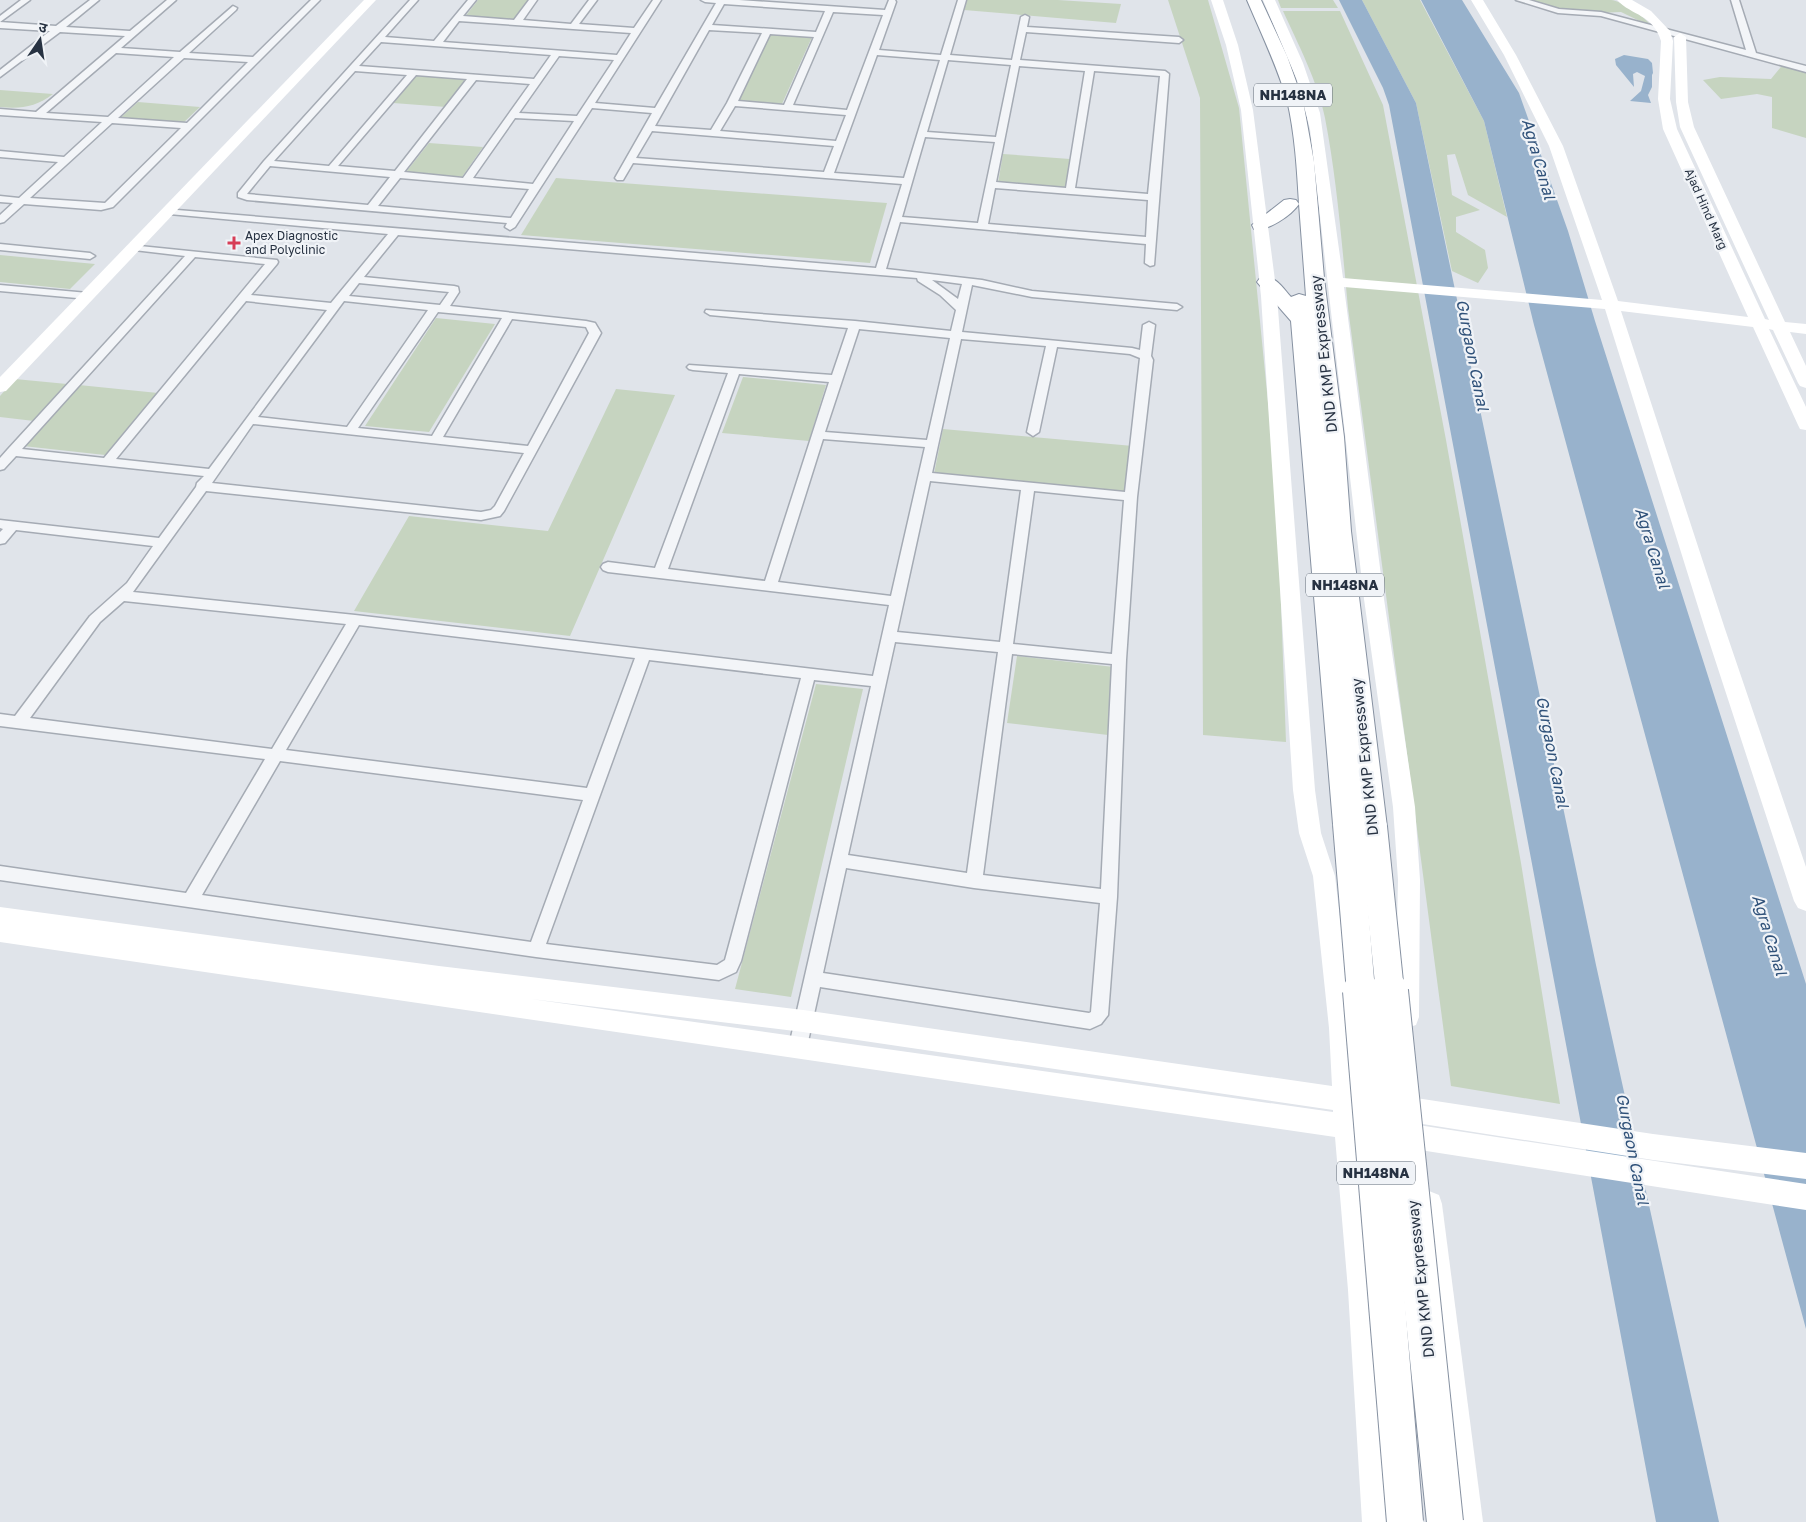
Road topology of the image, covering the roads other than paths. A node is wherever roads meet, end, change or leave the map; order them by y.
1 (26, 0) edge
2 (96, 0) edge
3 (172, 0) edge
4 (316, 0) edge
5 (370, 0) edge
6 (414, 0) edge
7 (472, 0) edge
8 (534, 0) edge
9 (593, 0) edge
10 (657, 0) edge
11 (705, 0) edge
12 (962, 0) edge
13 (1217, 0) edge
14 (1241, 0) edge
15 (1254, 0) edge
16 (1269, 0) edge
17 (1477, 0) edge
18 (1520, 0) edge
19 (1623, 0) edge
20 (1638, 0) edge
21 (1735, 0) edge
22 (721, 1) junction
23 (892, 2) dead end
24 (233, 8) dead end
25 (830, 10) junction
26 (888, 14) junction
27 (1025, 17) dead end
28 (457, 18) junction
29 (0, 20) edge
30 (517, 22) junction
31 (0, 25) edge
32 (574, 26) junction
33 (706, 27) junction
34 (57, 29) junction
35 (1023, 29) junction
36 (638, 31) junction
37 (767, 31) junction
38 (1664, 31) junction
39 (132, 34) junction
40 (818, 35) junction
41 (1680, 35) junction
42 (378, 40) junction
43 (1179, 40) dead end
44 (436, 44) junction
45 (114, 50) junction
46 (873, 52) junction
47 (557, 53) junction
48 (1752, 54) junction
49 (182, 55) junction
50 (944, 57) junction
51 (620, 58) junction
52 (255, 60) junction
53 (1016, 62) junction
54 (352, 68) junction
55 (1090, 68) junction
56 (1806, 69) edge
57 (413, 73) junction
58 (0, 74) edge
59 (474, 77) junction
60 (536, 82) junction
61 (732, 103) junction
62 (589, 106) junction
63 (787, 108) junction
64 (659, 111) junction
65 (0, 112) edge
66 (851, 113) junction
67 (38, 115) junction
68 (513, 115) junction
69 (580, 119) junction
70 (109, 121) junction
71 (189, 126) junction
72 (650, 128) junction
73 (714, 133) junction
74 (921, 134) junction
75 (1000, 140) junction
76 (840, 144) junction
77 (1287, 152) dead end
78 (0, 154) edge
79 (67, 160) junction
80 (630, 160) junction
81 (267, 163) junction
82 (331, 169) junction
83 (398, 175) junction
84 (828, 175) junction
85 (620, 178) dead end
86 (466, 181) junction
87 (907, 181) junction
88 (990, 185) junction
89 (536, 187) junction
90 (1070, 191) junction
91 (1154, 197) junction
92 (0, 199) edge
93 (22, 201) junction
94 (371, 208) junction
95 (169, 211) junction
96 (895, 219) junction
97 (0, 220) edge
98 (514, 221) junction
99 (1261, 225) junction
100 (982, 227) junction
101 (396, 231) junction
102 (1321, 238) junction
103 (502, 241) junction
104 (1151, 241) junction
105 (0, 247) edge
106 (134, 247) junction
107 (192, 253) junction
108 (90, 256) dead end
109 (1150, 263) dead end
110 (880, 272) junction
111 (907, 274) junction
112 (357, 280) junction
113 (968, 281) junction
114 (1267, 282) junction
115 (0, 288) edge
116 (1338, 288) junction
117 (88, 296) junction
118 (244, 298) junction
119 (338, 303) junction
120 (1177, 307) dead end
121 (438, 309) junction
122 (962, 310) junction
123 (1606, 310) junction
124 (710, 312) dead end
125 (508, 317) junction
126 (1301, 320) junction
127 (855, 324) junction
128 (1149, 325) dead end
129 (1760, 327) junction
130 (1806, 329) edge
131 (1781, 330) junction
132 (956, 335) junction
133 (1806, 337) edge
134 (1052, 343) junction
135 (1145, 356) junction
136 (693, 367) dead end
137 (735, 370) junction
138 (836, 379) junction
139 (1806, 383) edge
140 (0, 387) edge
141 (250, 420) junction
142 (1806, 425) edge
143 (349, 432) junction
144 (1033, 432) dead end
145 (818, 435) junction
146 (435, 440) junction
147 (932, 444) junction
148 (531, 450) junction
149 (12, 452) junction
150 (106, 463) junction
151 (0, 466) edge
152 (211, 473) junction
153 (925, 476) junction
154 (201, 486) junction
155 (1028, 487) junction
156 (1131, 497) junction
157 (6, 525) edge
158 (0, 540) edge
159 (162, 543) junction
160 (608, 567) dead end
161 (660, 573) junction
162 (770, 586) junction
163 (123, 596) junction
164 (897, 601) junction
165 (355, 620) junction
166 (889, 636) junction
167 (1006, 649) junction
168 (643, 656) junction
169 (1119, 660) junction
170 (809, 673) junction
171 (879, 682) junction
172 (0, 720) edge
173 (19, 722) junction
174 (277, 754) junction
175 (592, 795) junction
176 (1360, 825) junction
177 (839, 860) junction
178 (0, 873) edge
179 (974, 881) junction
180 (1110, 897) junction
181 (191, 899) junction
182 (1806, 901) edge
183 (0, 917) edge
184 (0, 932) edge
185 (536, 950) junction
186 (813, 979) junction
187 (803, 1021) junction
188 (798, 1046) junction
189 (1345, 1100) junction
190 (1417, 1110) junction
191 (1347, 1127) junction
192 (1421, 1139) junction
193 (1700, 1152) junction
194 (1806, 1166) edge
195 (1707, 1182) junction
196 (1806, 1197) edge
197 (1377, 1522) edge
198 (1404, 1522) edge
199 (1445, 1522) edge
200 (1468, 1522) edge

1 - 29 street
2 - 34 street
3 - 39 street
4 - 52 street
5 - 95 street
6 - 42 street
7 - 28 street
8 - 30 street
9 - 32 street
10 - 36 street
11 - 22 street
12 - 50 street
13 - 99 street
14 - 77 highway, NH148NA
15 - 102 highway, DND KMP Expressway / NH148NA
16 - 102 street
17 - 123 street
18 - 38 street
19 - 38 street
20 - 41 street
21 - 48 street
22 - 25 street
22 - 33 street
23 - 26 street
24 - 49 street
25 - 26 street
25 - 40 street
26 - 46 street
27 - 35 street
28 - 30 street
28 - 44 street
30 - 32 street
31 - 34 street
32 - 36 street
33 - 37 street
33 - 64 street
34 - 39 street
34 - 58 street
35 - 43 street
35 - 53 street
36 - 51 street
37 - 40 street
37 - 61 street
38 - 41 street
38 - 129 street, Ajad Hind Marg
39 - 45 street
40 - 63 street
41 - 48 street
41 - 131 street
42 - 44 street
42 - 54 street
44 - 47 street
45 - 49 street
45 - 67 street
46 - 50 street
46 - 66 street
47 - 51 street
47 - 60 street
48 - 56 street
49 - 52 street
49 - 70 street
50 - 53 street
50 - 74 street
51 - 62 street
52 - 71 street
53 - 55 street
53 - 75 street
54 - 57 street
54 - 81 street
55 - 90 street
55 - 91 street
57 - 59 street
57 - 82 street
59 - 60 street
59 - 83 street
60 - 68 street
61 - 63 street
61 - 73 street
62 - 64 street
62 - 69 street
63 - 66 street
64 - 72 street
65 - 67 street
66 - 76 street
67 - 70 street
68 - 69 street
68 - 86 street
69 - 89 street
70 - 71 street
70 - 79 street
71 - 93 street
72 - 73 street
72 - 80 street
73 - 76 street
74 - 75 street
74 - 87 street
75 - 88 street
76 - 84 street
78 - 79 street
79 - 93 street
80 - 84 street
80 - 85 street
81 - 82 street
81 - 94 street
82 - 83 street
83 - 86 street
83 - 94 street
84 - 87 street
86 - 89 street
87 - 96 street
88 - 90 street
88 - 100 street
89 - 98 street
90 - 91 street
91 - 104 street
92 - 93 street
93 - 97 street
94 - 98 street
95 - 101 street
95 - 106 street
96 - 100 street
96 - 110 street
98 - 103 street
99 - 114 street
99 - 126 highway, DND KMP Expressway / NH148NA
100 - 104 street
101 - 103 street
101 - 112 street
102 - 116 street
102 - 176 highway, DND KMP Expressway / NH148NA
103 - 110 street
104 - 109 street
105 - 108 street
106 - 107 street
106 - 117 street
107 - 118 street
107 - 149 street
110 - 111 street
111 - 113 street
111 - 122 street
112 - 119 street
112 - 121 street
113 - 120 street
113 - 122 street
114 - 126 highway
114 - 189 street
115 - 117 street
116 - 123 street
116 - 190 street
117 - 140 street
118 - 119 street
118 - 150 street
119 - 121 street
119 - 141 street
121 - 125 street
121 - 143 street
122 - 132 street
123 - 129 street
123 - 182 street
124 - 127 street
125 - 146 street
125 - 148 street
126 - 176 highway, DND KMP Expressway / NH148NA
127 - 132 street
127 - 138 street
128 - 135 street
129 - 131 street
129 - 142 street, Ajad Hind Marg
130 - 131 street
131 - 133 street
131 - 139 street
132 - 134 street
132 - 147 street
134 - 135 street
134 - 144 street
135 - 156 street
136 - 137 street
137 - 138 street
137 - 161 street
138 - 145 street
141 - 143 street
141 - 152 street
143 - 146 street
145 - 147 street
145 - 162 street
146 - 148 street
147 - 153 street
148 - 154 street
149 - 150 street
149 - 151 street
150 - 152 street
152 - 154 street
153 - 155 street
153 - 164 street
154 - 159 street
155 - 156 street
155 - 167 street
156 - 169 street
157 - 158 street
157 - 159 street
159 - 163 street
160 - 161 street
161 - 162 street
162 - 164 street
163 - 165 street
163 - 173 street
164 - 166 street
165 - 168 street
165 - 174 street
166 - 167 street
166 - 171 street
167 - 169 street
167 - 179 street
168 - 170 street
168 - 175 street
169 - 180 street
170 - 171 street
170 - 185 street
171 - 177 street
172 - 173 street
173 - 174 street
174 - 175 street
174 - 181 street
175 - 185 street
176 - 198 highway, DND KMP Expressway / NH148NA, bridge
176 - 199 highway, DND KMP Expressway / NH148NA, bridge
177 - 179 street
177 - 186 street
178 - 181 street
179 - 180 street
180 - 186 street
181 - 185 street
183 - 187 street
184 - 188 street
186 - 187 street
187 - 188 street
187 - 189 street
188 - 191 street
189 - 190 street
189 - 191 street
190 - 192 street
190 - 193 street
191 - 192 street
191 - 197 street
192 - 195 street
192 - 200 street
193 - 194 street
193 - 195 street
195 - 196 street

